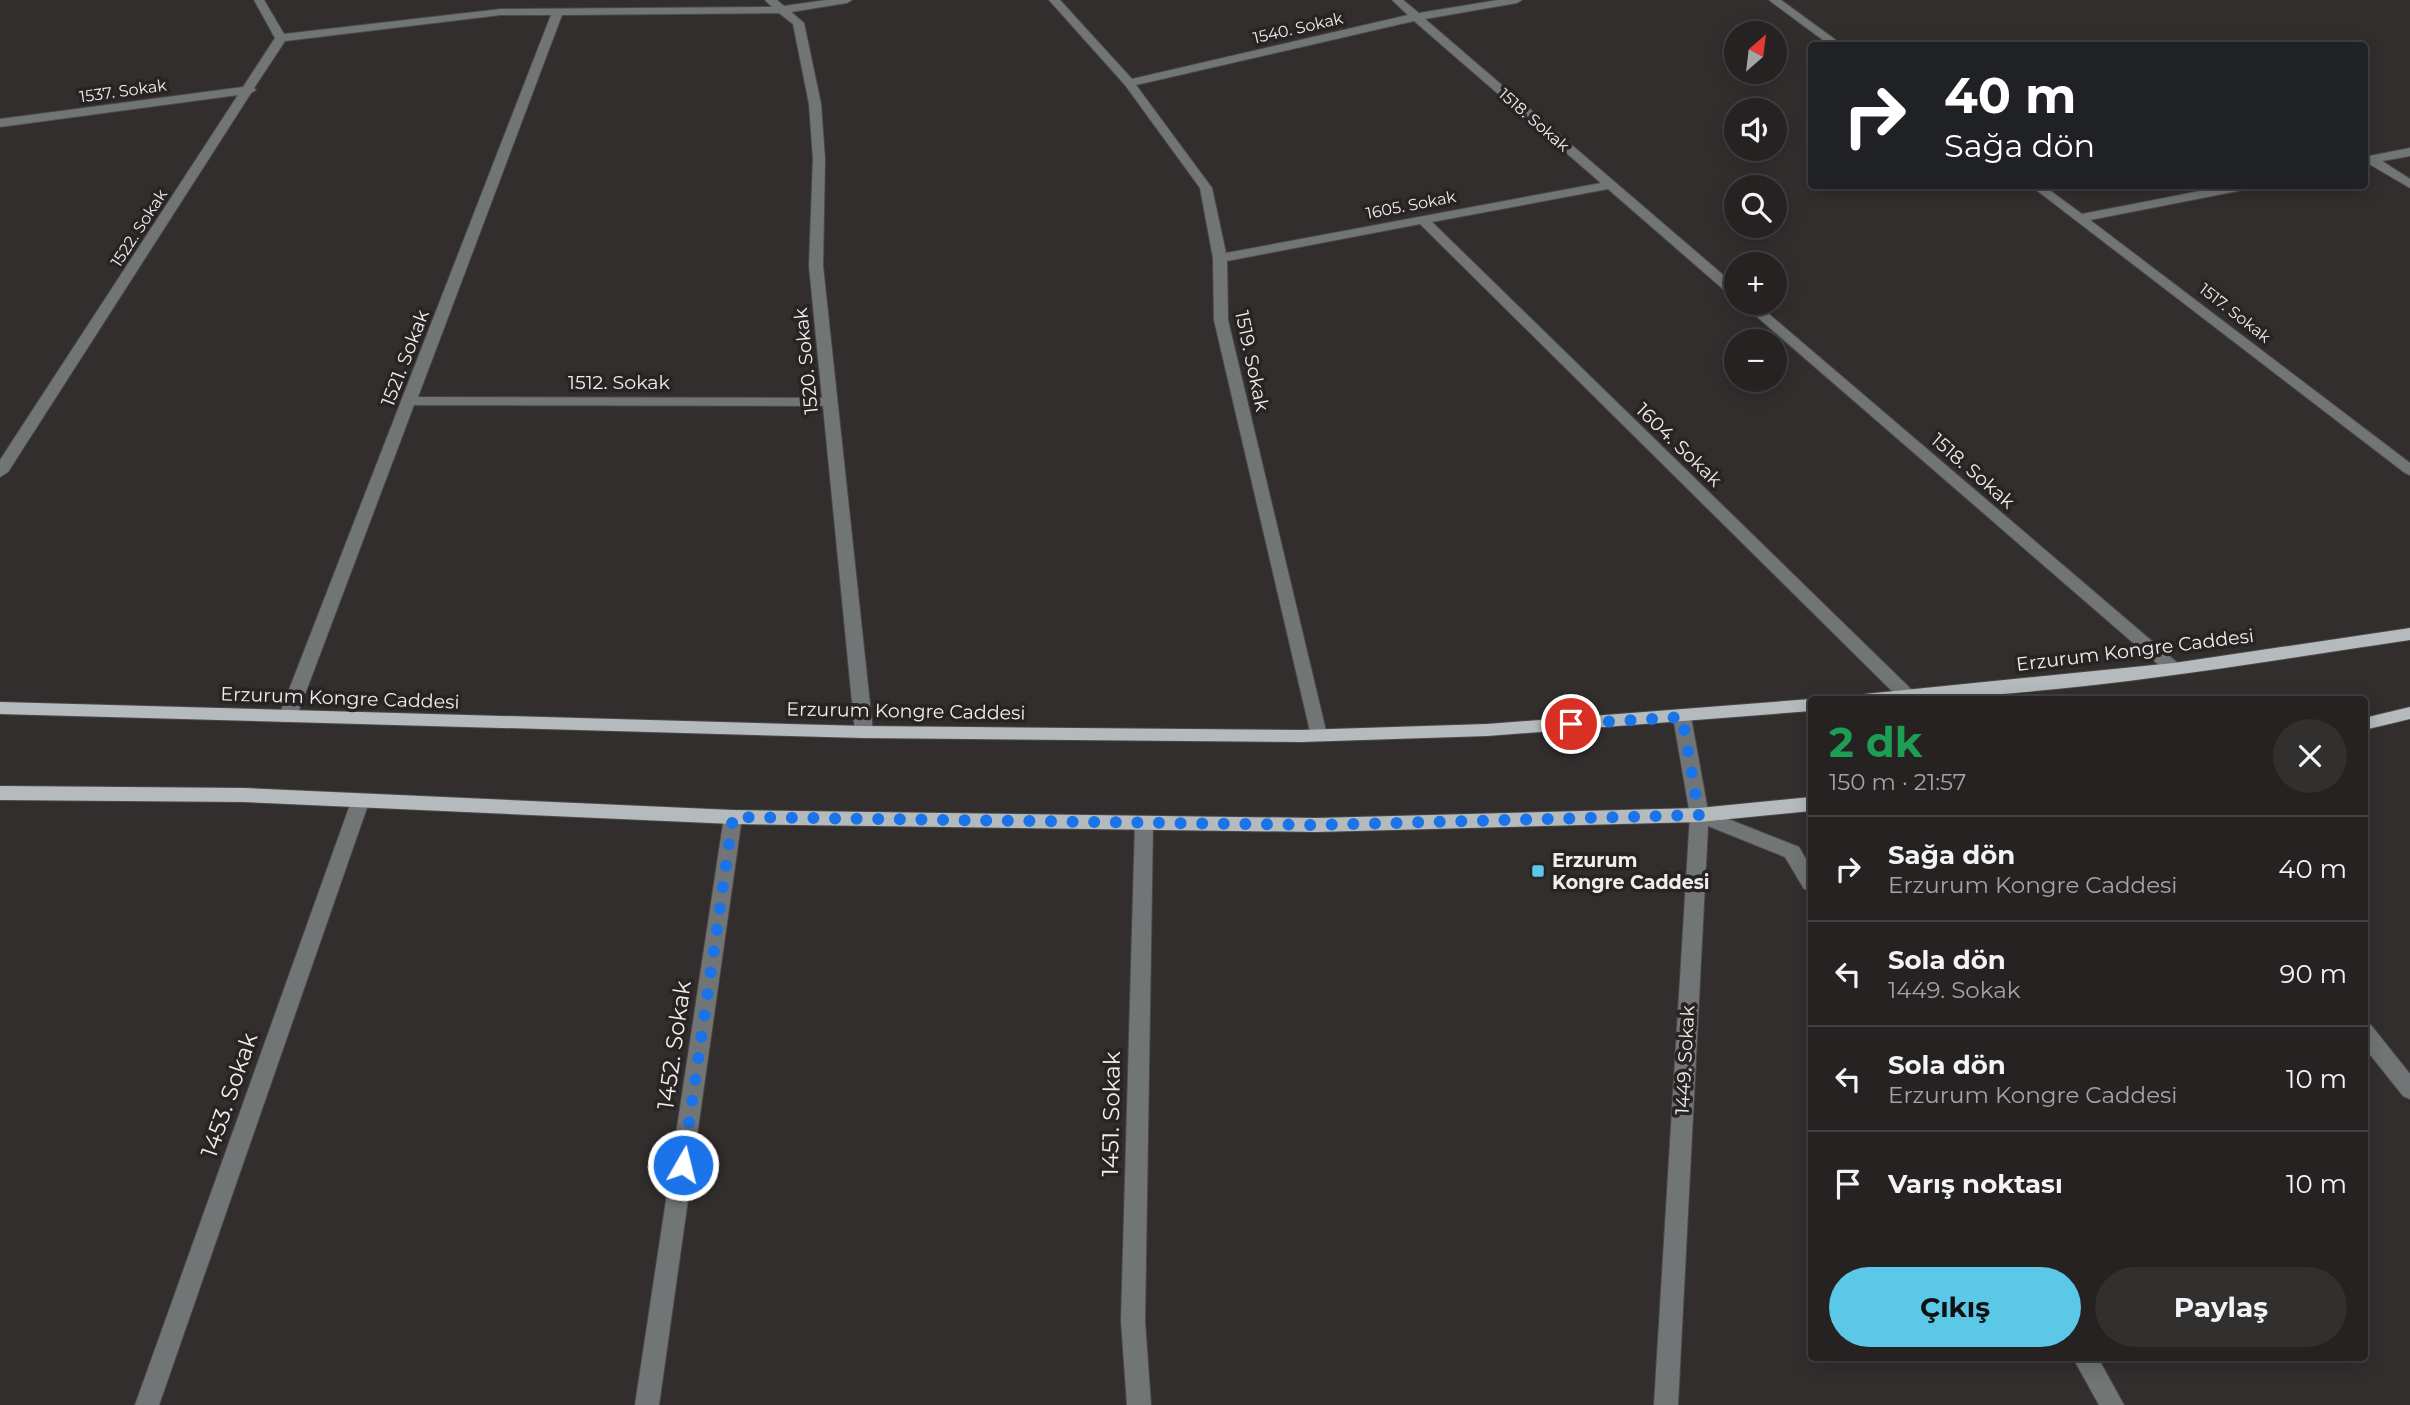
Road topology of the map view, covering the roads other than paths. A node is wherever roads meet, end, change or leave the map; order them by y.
1 (259, 0) edge
2 (496, 0) edge
3 (770, 0) edge
4 (847, 0) edge
5 (1054, 0) edge
6 (1397, 0) edge
7 (1517, 0) edge
8 (1774, 0) edge
9 (782, 10) junction
10 (501, 12) junction
11 (558, 12) junction
12 (1416, 17) junction
13 (281, 38) junction
14 (1833, 42) edge
15 (1129, 83) junction
16 (250, 90) junction
17 (0, 123) edge
18 (2410, 152) edge
19 (2368, 160) edge
20 (2410, 184) edge
21 (1608, 185) junction
22 (2041, 189) edge
23 (2228, 189) edge
24 (2082, 218) junction
25 (1424, 221) junction
26 (1220, 258) junction
27 (1724, 283) edge
28 (1762, 315) edge
29 (410, 401) junction
30 (829, 402) junction
31 (2410, 470) edge
32 (0, 472) edge
33 (2410, 634) edge
34 (2174, 669) junction
35 (1908, 696) joint
36 (1808, 705) edge
37 (0, 708) edge
38 (2410, 713) edge
39 (1682, 717) junction
40 (287, 718) junction
41 (2368, 723) edge
42 (864, 733) junction
43 (1318, 735) junction
44 (0, 793) edge
45 (360, 802) junction
46 (1808, 804) edge
47 (1699, 815) junction
48 (733, 817) junction
49 (1144, 823) junction
50 (1808, 879) edge
51 (2368, 1036) edge
52 (2410, 1090) edge
53 (2087, 1361) edge
54 (147, 1405) edge
55 (648, 1405) edge
56 (1139, 1405) edge
57 (1666, 1405) edge
58 (2112, 1405) edge

1 - 13 street
2 - 10 street
3 - 9 street, 1520. Sokak
4 - 9 street
5 - 15 street, 1519. Sokak
6 - 12 street, 1518. Sokak
7 - 12 street, 1540. Sokak
8 - 14 street
9 - 11 street
9 - 30 street, 1520. Sokak
10 - 11 street
10 - 13 street
11 - 29 street, 1521. Sokak
12 - 15 street, 1540. Sokak
12 - 21 street, 1518. Sokak
13 - 16 street, 1522. Sokak
15 - 26 street, 1519. Sokak
16 - 17 street, 1537. Sokak
16 - 32 street, 1522. Sokak
18 - 19 street
19 - 20 street
21 - 25 street, 1605. Sokak
21 - 27 street, 1518. Sokak
22 - 24 street, 1517. Sokak
23 - 24 street
24 - 31 street, 1517. Sokak
25 - 26 street, 1605. Sokak
25 - 35 street, 1604. Sokak
26 - 43 street, 1519. Sokak
28 - 34 street, 1518. Sokak
29 - 30 street, 1512. Sokak
29 - 40 street, 1521. Sokak
30 - 42 street, 1520. Sokak
33 - 34 main road, Erzurum Kongre Caddesi
34 - 35 main road, Erzurum Kongre Caddesi
36 - 39 main road, Erzurum Kongre Caddesi
37 - 40 main road, Erzurum Kongre Caddesi
38 - 41 main road
39 - 43 main road, Erzurum Kongre Caddesi
39 - 47 street, 1449. Sokak
40 - 42 main road, Erzurum Kongre Caddesi
42 - 43 main road, Erzurum Kongre Caddesi
44 - 45 main road
45 - 48 main road
45 - 54 street, 1453. Sokak
46 - 47 main road
47 - 49 main road
47 - 50 street
47 - 57 street, 1449. Sokak
48 - 49 main road
48 - 55 street, 1452. Sokak
49 - 56 street, 1451. Sokak
51 - 52 street
53 - 58 street

